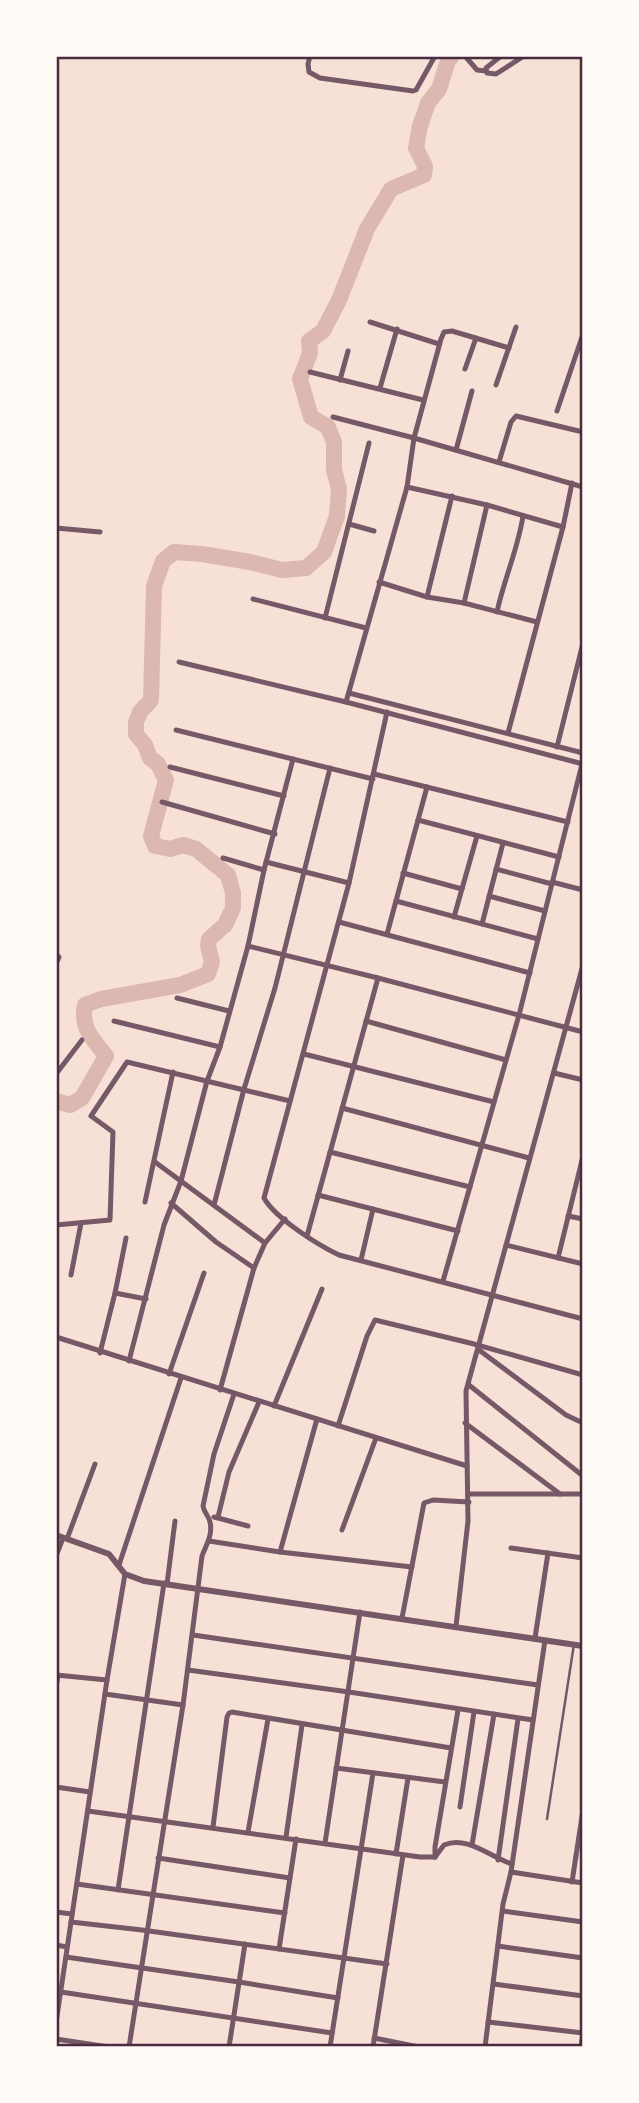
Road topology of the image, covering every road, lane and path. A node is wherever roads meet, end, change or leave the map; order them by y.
1 (310, 56) edge
2 (435, 56) edge
3 (465, 56) edge
4 (501, 56) edge
5 (524, 56) edge
6 (486, 71) junction
7 (370, 322) dead end
8 (516, 327) dead end
9 (397, 329) junction
10 (583, 334) edge
11 (476, 338) junction
12 (439, 344) junction
13 (509, 348) junction
14 (348, 352) dead end
15 (465, 369) dead end
16 (310, 372) dead end
17 (340, 380) junction
18 (496, 385) dead end
19 (380, 388) junction
20 (472, 391) dead end
21 (423, 400) junction
22 (557, 411) dead end
23 (333, 417) dead end
24 (583, 432) edge
25 (414, 438) junction
26 (369, 443) dead end
27 (456, 450) junction
28 (499, 463) junction
29 (572, 483) junction
30 (582, 485) edge
31 (407, 487) junction
32 (452, 496) junction
33 (487, 505) junction
34 (523, 516) junction
35 (349, 524) junction
36 (563, 527) junction
37 (56, 528) edge
38 (374, 531) dead end
39 (100, 533) dead end
40 (379, 582) junction
41 (427, 597) junction
42 (253, 599) dead end
43 (464, 603) junction
44 (496, 612) junction
45 (325, 618) junction
46 (537, 622) junction
47 (366, 628) junction
48 (583, 643) edge
49 (179, 662) dead end
50 (349, 692) junction
51 (346, 702) junction
52 (407, 707) junction
53 (387, 712) junction
54 (404, 717) junction
55 (482, 727) junction
56 (176, 730) dead end
57 (508, 733) junction
58 (480, 736) junction
59 (527, 738) junction
60 (556, 746) junction
61 (524, 747) junction
62 (583, 752) edge
63 (552, 755) junction
64 (293, 759) junction
65 (583, 764) edge
66 (170, 767) dead end
67 (330, 768) junction
68 (374, 776) junction
69 (427, 787) junction
70 (284, 796) junction
71 (162, 802) dead end
72 (418, 820) junction
73 (568, 822) junction
74 (275, 834) junction
75 (477, 836) junction
76 (503, 843) junction
77 (559, 857) junction
78 (223, 858) dead end
79 (266, 862) junction
80 (496, 869) junction
81 (264, 870) junction
82 (304, 872) junction
83 (404, 873) junction
84 (349, 883) junction
85 (552, 883) junction
86 (462, 889) junction
87 (583, 890) edge
88 (489, 895) junction
89 (396, 901) junction
90 (545, 911) junction
91 (454, 917) junction
92 (339, 922) junction
93 (482, 924) junction
94 (387, 934) junction
95 (538, 939) junction
96 (248, 946) junction
97 (56, 954) edge
98 (282, 954) junction
99 (56, 964) edge
100 (583, 965) edge
101 (327, 966) junction
102 (530, 972) junction
103 (378, 978) junction
104 (581, 982) edge
105 (177, 998) dead end
106 (229, 1011) junction
107 (519, 1015) junction
108 (114, 1021) dead end
109 (366, 1021) junction
110 (567, 1028) junction
111 (583, 1032) edge
112 (82, 1040) dead end
113 (220, 1047) junction
114 (304, 1054) junction
115 (506, 1060) junction
116 (354, 1067) junction
117 (173, 1072) junction
118 (554, 1073) junction
119 (56, 1074) edge
120 (583, 1080) edge
121 (207, 1081) junction
122 (244, 1089) junction
123 (290, 1101) junction
124 (494, 1102) junction
125 (342, 1108) junction
126 (481, 1146) junction
127 (330, 1152) junction
128 (583, 1156) edge
129 (529, 1158) junction
130 (155, 1162) junction
131 (581, 1172) edge
132 (181, 1181) junction
133 (470, 1187) junction
134 (318, 1195) junction
135 (145, 1202) dead end
136 (171, 1203) junction
137 (214, 1205) junction
138 (373, 1209) junction
139 (568, 1216) junction
140 (285, 1219) junction
141 (583, 1219) edge
142 (81, 1223) junction
143 (56, 1225) edge
144 (458, 1231) junction
145 (307, 1236) junction
146 (126, 1238) dead end
147 (265, 1243) junction
148 (506, 1245) junction
149 (558, 1258) junction
150 (361, 1261) junction
151 (583, 1264) edge
152 (254, 1268) junction
153 (204, 1273) dead end
154 (71, 1275) dead end
155 (443, 1281) junction
156 (323, 1289) dead end
157 (115, 1293) junction
158 (492, 1296) junction
159 (146, 1299) junction
160 (583, 1319) edge
161 (56, 1338) edge
162 (479, 1348) junction
163 (100, 1353) junction
164 (129, 1361) junction
165 (169, 1374) junction
166 (583, 1375) edge
167 (181, 1378) junction
168 (469, 1385) junction
169 (220, 1390) junction
170 (233, 1394) junction
171 (259, 1402) junction
172 (274, 1406) junction
173 (317, 1419) junction
174 (466, 1423) junction
175 (583, 1423) edge
176 (338, 1426) junction
177 (376, 1438) junction
178 (95, 1465) dead end
179 (467, 1466) junction
180 (583, 1476) edge
181 (468, 1494) junction
182 (560, 1494) junction
183 (583, 1494) edge
184 (468, 1502) junction
185 (208, 1517) junction
186 (218, 1517) junction
187 (175, 1521) dead end
188 (248, 1526) dead end
189 (342, 1530) dead end
190 (62, 1537) edge
191 (209, 1541) junction
192 (511, 1548) dead end
193 (280, 1552) junction
194 (548, 1553) junction
195 (56, 1556) edge
196 (583, 1558) edge
197 (119, 1565) junction
198 (412, 1567) junction
199 (125, 1574) junction
200 (165, 1583) junction
201 (199, 1588) junction
202 (360, 1612) junction
203 (402, 1618) junction
204 (456, 1626) junction
205 (193, 1635) junction
206 (535, 1638) junction
207 (545, 1640) junction
208 (583, 1640) edge
209 (574, 1644) junction
210 (583, 1645) edge
211 (354, 1658) junction
212 (188, 1671) junction
213 (57, 1675) edge
214 (107, 1680) junction
215 (538, 1685) junction
216 (56, 1687) edge
217 (349, 1692) junction
218 (105, 1694) junction
219 (145, 1699) junction
220 (183, 1705) junction
221 (458, 1710) junction
222 (474, 1712) junction
223 (494, 1714) junction
224 (268, 1718) junction
225 (518, 1719) junction
226 (533, 1720) junction
227 (302, 1725) junction
228 (343, 1731) junction
229 (451, 1748) junction
230 (336, 1768) junction
231 (373, 1773) junction
232 (408, 1778) junction
233 (445, 1782) junction
234 (56, 1787) edge
235 (90, 1793) junction
236 (460, 1807) dead end
237 (583, 1810) edge
238 (88, 1811) junction
239 (128, 1816) junction
240 (547, 1819) dead end
241 (163, 1821) junction
242 (213, 1827) junction
243 (247, 1832) junction
244 (286, 1837) junction
245 (296, 1839) junction
246 (325, 1843) junction
247 (472, 1845) junction
248 (362, 1848) junction
249 (400, 1854) junction
250 (435, 1857) junction
251 (158, 1858) junction
252 (498, 1860) junction
253 (512, 1864) junction
254 (510, 1872) junction
255 (290, 1878) junction
256 (572, 1882) junction
257 (583, 1883) edge
258 (77, 1884) junction
259 (118, 1890) junction
260 (153, 1895) junction
261 (503, 1911) junction
262 (56, 1912) edge
263 (285, 1913) junction
264 (72, 1914) junction
265 (71, 1922) junction
266 (583, 1922) edge
267 (147, 1931) junction
268 (245, 1944) junction
269 (56, 1945) edge
270 (498, 1946) junction
271 (67, 1947) junction
272 (279, 1949) junction
273 (66, 1957) junction
274 (345, 1958) junction
275 (583, 1958) edge
276 (387, 1964) junction
277 (141, 1967) junction
278 (239, 1982) junction
279 (494, 1984) junction
280 (61, 1992) junction
281 (583, 1996) edge
282 (338, 1998) junction
283 (134, 2005) junction
284 (233, 2019) junction
285 (488, 2022) junction
286 (56, 2023) edge
287 (583, 2032) edge
288 (332, 2033) junction
289 (374, 2038) junction
290 (56, 2039) edge
291 (109, 2047) edge
292 (129, 2047) edge
293 (229, 2047) edge
294 (330, 2047) edge
295 (373, 2047) edge
296 (419, 2047) edge
297 (485, 2047) edge
298 (581, 2047) edge

1 - 2 street
3 - 6 street
4 - 6 street
5 - 6 street
7 - 9 street
8 - 13 street
9 - 12 street
9 - 19 street
10 - 22 street
11 - 12 street
11 - 13 street
11 - 15 street
12 - 21 street
13 - 18 street
14 - 17 street
16 - 17 street
17 - 19 street
19 - 21 street
20 - 27 street
21 - 25 street
23 - 25 street
24 - 28 street
25 - 27 street
25 - 31 street
26 - 35 street
27 - 28 street
28 - 29 street
29 - 30 street
29 - 36 street
31 - 32 street
31 - 40 street
32 - 33 street
32 - 41 street
33 - 34 street
33 - 43 street
34 - 36 street
34 - 44 street
35 - 38 street
35 - 45 street
36 - 46 street
37 - 39 street
40 - 41 street
40 - 47 street
41 - 43 street
42 - 45 street
43 - 44 street
44 - 46 street
45 - 47 street
46 - 57 street
47 - 50 street
48 - 60 street
49 - 51 street
50 - 51 street
50 - 52 street
51 - 53 street
52 - 54 street
52 - 55 street
53 - 54 street
53 - 68 street
54 - 58 street
55 - 57 street
55 - 58 street
56 - 64 street
57 - 59 street
58 - 61 street
59 - 60 street
59 - 61 street
60 - 62 street
60 - 63 street
61 - 63 street
63 - 65 street
64 - 67 street
64 - 70 street
65 - 73 street
66 - 70 street
67 - 68 street
67 - 82 street
68 - 69 street
68 - 84 street
69 - 72 street
69 - 73 street
70 - 74 street
71 - 74 street
72 - 75 street
72 - 83 street
73 - 77 street
74 - 79 street
75 - 76 street
75 - 86 street
76 - 77 street
76 - 80 street
77 - 85 street
78 - 81 street
79 - 81 street
79 - 82 street
80 - 85 street
80 - 88 street
81 - 96 street
82 - 84 street
82 - 98 street
83 - 86 street
83 - 89 street
84 - 92 street
85 - 87 street
85 - 90 street
86 - 91 street
88 - 90 street
88 - 93 street
89 - 91 street
89 - 94 street
90 - 95 street
91 - 93 street
92 - 94 street
92 - 101 street
93 - 95 street
94 - 102 street
95 - 102 street
96 - 98 street
96 - 106 street
97 - 99 street
98 - 101 street
98 - 122 street
100 - 104 street
101 - 103 street
101 - 114 street
102 - 107 street
103 - 107 street
103 - 109 street
104 - 110 street
105 - 106 street
106 - 113 street
107 - 110 street
107 - 115 street
108 - 113 street
109 - 115 street
109 - 116 street
110 - 111 street
110 - 118 street
112 - 119 street
113 - 121 street
114 - 116 street
114 - 123 street
115 - 124 street
116 - 124 street
116 - 125 street
117 - 121 street
117 - 130 street
117 - 142 street
118 - 120 street
118 - 129 street
121 - 122 street
121 - 132 street
122 - 123 street
122 - 137 street
123 - 140 street
124 - 126 street
125 - 126 street
125 - 127 street
126 - 129 street
126 - 133 street
127 - 133 street
127 - 134 street
128 - 131 street
129 - 148 street
130 - 132 street
130 - 135 street
131 - 139 street
132 - 136 street
132 - 137 street
133 - 144 street
134 - 138 street
134 - 145 street
136 - 152 street
136 - 159 street
137 - 147 street
138 - 144 street
138 - 150 street
139 - 141 street
139 - 149 street
140 - 145 street
140 - 147 street
142 - 143 street
142 - 154 street
144 - 155 street
145 - 150 street
146 - 157 street
147 - 152 street
148 - 149 street
148 - 158 street
149 - 151 street
150 - 155 street
152 - 169 street
153 - 165 street
155 - 158 street
156 - 172 street
157 - 159 street
157 - 163 street
158 - 160 street
158 - 162 street
159 - 164 street
161 - 163 street
162 - 166 street
162 - 168 street
162 - 175 street
162 - 176 street
163 - 164 street
164 - 165 street
165 - 167 street
167 - 169 street
167 - 197 street
168 - 174 street
168 - 180 street
169 - 170 street
170 - 171 street
170 - 185 street
171 - 172 street
171 - 186 street
172 - 173 street
173 - 176 street
173 - 193 street
174 - 179 street
174 - 182 street
176 - 177 street
177 - 179 street
177 - 189 street
178 - 190 street
179 - 181 street
181 - 182 street
181 - 184 street
182 - 183 street
184 - 198 street
184 - 204 street
185 - 186 street
185 - 191 street
186 - 188 street
187 - 200 street
190 - 195 street
190 - 197 street
191 - 193 street
191 - 201 street
192 - 194 street
193 - 198 street
194 - 196 street
194 - 206 street
197 - 199 street
198 - 203 street
199 - 200 street
199 - 214 street
200 - 201 street
200 - 219 street
201 - 202 street
201 - 205 street
202 - 203 street
202 - 211 street
203 - 204 street
204 - 206 street
205 - 211 street
205 - 212 street
206 - 207 street
207 - 209 street
207 - 215 street
208 - 210 street
209 - 210 street
209 - 240 lane
211 - 215 street
211 - 217 street
212 - 217 street
212 - 220 street
213 - 214 street
213 - 216 street
214 - 218 street
215 - 226 street
217 - 221 street
217 - 228 street
218 - 219 street
218 - 235 street
219 - 220 street
219 - 239 street
220 - 241 street
221 - 222 street
221 - 229 street
222 - 223 street
222 - 236 street
223 - 225 street
223 - 247 street
224 - 227 street
224 - 242 street
224 - 243 street
225 - 226 street
225 - 252 street
226 - 253 street
227 - 228 street
227 - 244 street
228 - 229 street
228 - 230 street
229 - 233 street
230 - 231 street
230 - 246 street
231 - 232 street
231 - 248 street
232 - 233 street
232 - 249 street
233 - 250 street
234 - 235 street
235 - 238 street
237 - 256 street
238 - 239 street
238 - 258 street
239 - 241 street
239 - 259 street
241 - 242 street
241 - 251 street
242 - 243 street
243 - 244 street
244 - 245 street
245 - 246 street
245 - 255 street
246 - 248 street
247 - 250 street
247 - 252 street
248 - 249 street
248 - 274 street
249 - 250 street
249 - 276 street
251 - 255 street
251 - 260 street
252 - 253 street
253 - 254 street
254 - 256 street
254 - 261 street
255 - 263 street
256 - 257 street
258 - 259 street
258 - 264 street
259 - 260 street
260 - 263 street
260 - 267 street
261 - 266 street
261 - 270 street
262 - 264 street
263 - 272 street
264 - 265 street
265 - 267 street
265 - 271 street
267 - 268 street
267 - 277 street
268 - 272 street
268 - 278 street
269 - 271 street
270 - 275 street
270 - 279 street
271 - 273 street
272 - 274 street
273 - 277 street
273 - 280 street
274 - 276 street
274 - 282 street
276 - 289 street
277 - 278 street
277 - 283 street
278 - 282 street
278 - 284 street
279 - 281 street
279 - 285 street
280 - 283 street
280 - 286 street
282 - 288 street
283 - 284 street
283 - 292 street
284 - 288 street
284 - 293 street
285 - 287 street
285 - 297 street
287 - 298 street
288 - 294 street
289 - 295 street
289 - 296 street
290 - 291 street

